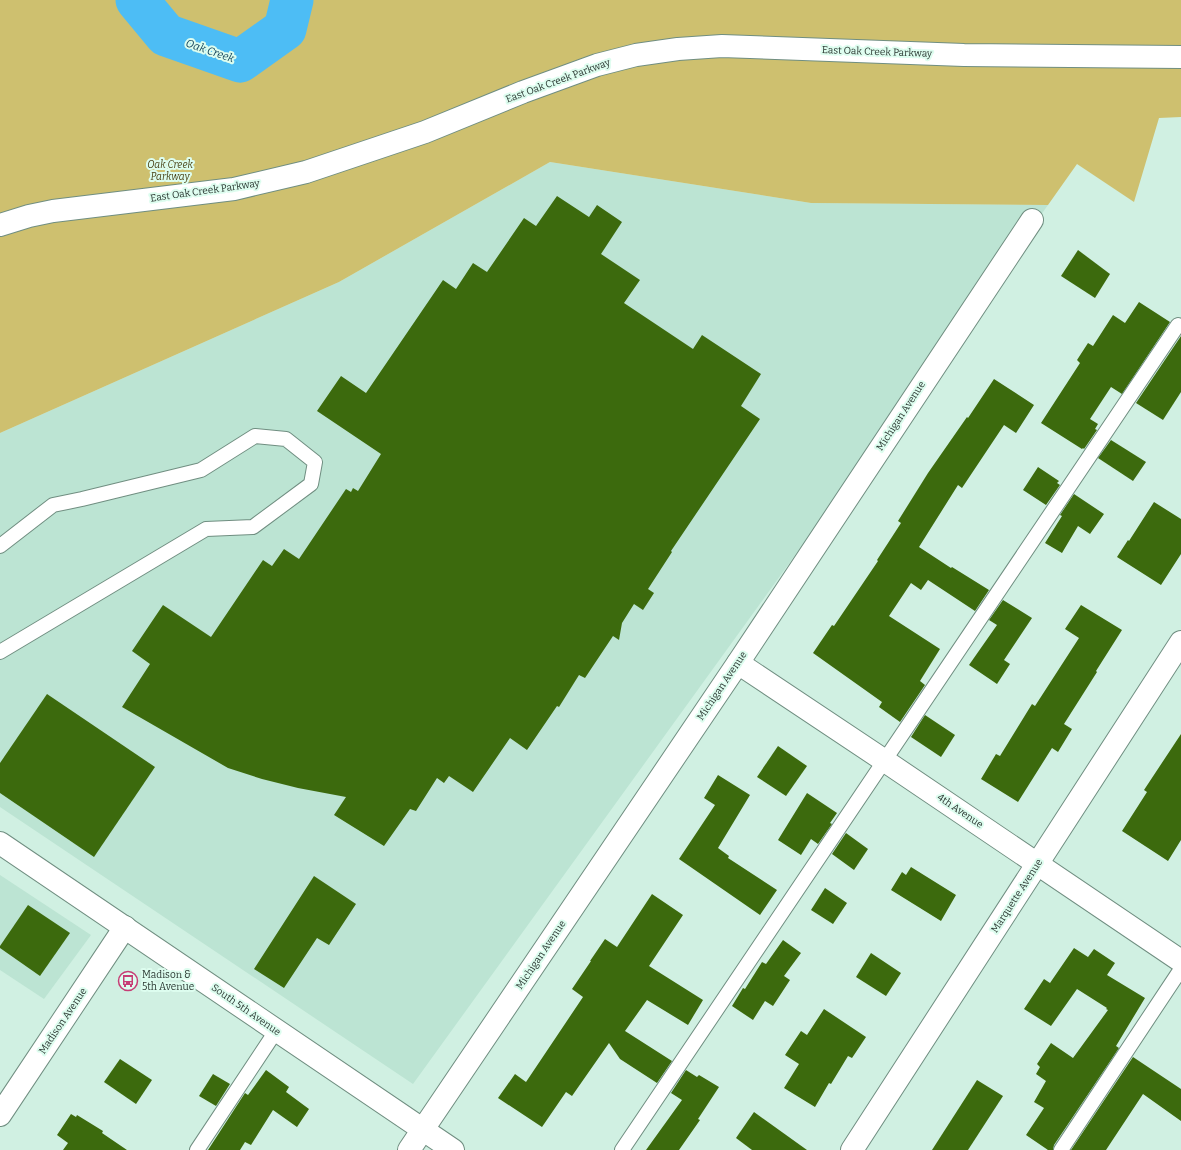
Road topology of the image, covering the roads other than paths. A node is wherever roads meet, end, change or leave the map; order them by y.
1 (1181, 57) edge
2 (1032, 220) dead end
3 (0, 225) edge
4 (1178, 325) dead end
5 (0, 546) edge
6 (1181, 642) edge
7 (0, 652) edge
8 (738, 663) junction
9 (885, 761) junction
10 (0, 843) edge
11 (1037, 864) junction
12 (125, 927) junction
13 (1181, 961) edge
14 (1181, 969) edge
15 (276, 1031) junction
16 (0, 1115) edge
17 (422, 1130) junction
18 (197, 1150) edge
19 (409, 1150) edge
20 (453, 1150) edge
21 (622, 1150) edge
22 (852, 1150) edge
23 (1061, 1150) edge

1 - 3 street, East Oak Creek Parkway
2 - 8 street, Michigan Avenue
4 - 9 lane
5 - 7 lane
6 - 11 street, Marquette Avenue
8 - 9 street, 4th Avenue
8 - 17 street, Michigan Avenue
9 - 11 street, 4th Avenue
9 - 21 lane
10 - 12 street, South 5th Avenue
11 - 13 street, 4th Avenue
11 - 22 street, Marquette Avenue
12 - 15 street, South 5th Avenue
12 - 16 street, Madison Avenue
14 - 23 lane
15 - 17 street, South 5th Avenue
15 - 18 lane
17 - 19 street, Michigan Avenue
17 - 20 street, South 5th Avenue

